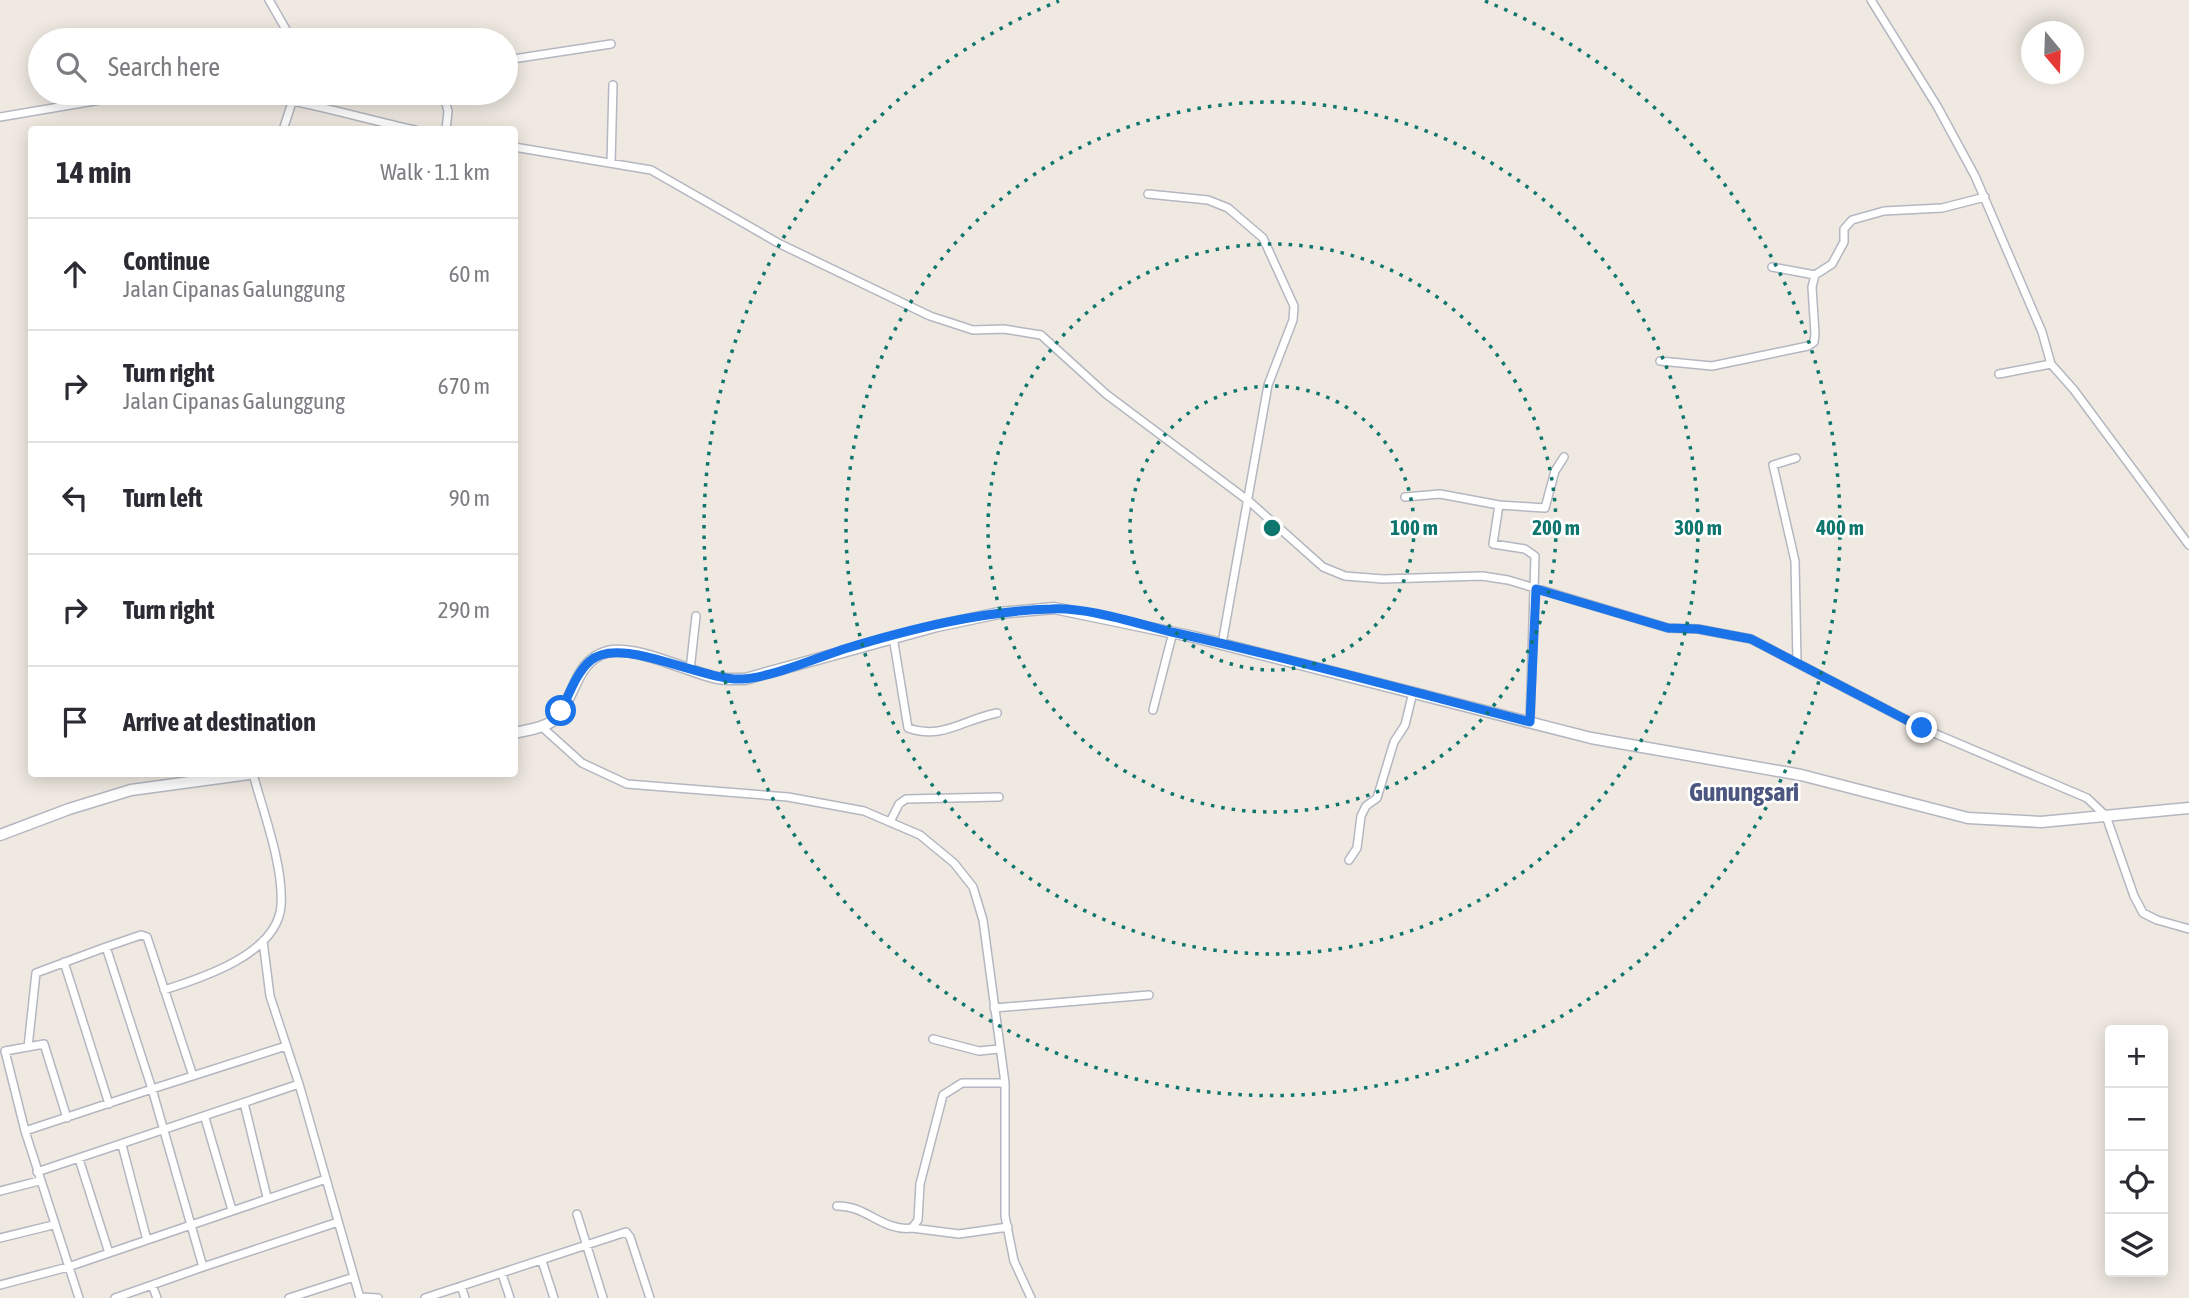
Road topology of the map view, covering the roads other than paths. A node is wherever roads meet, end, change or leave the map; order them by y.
1 (269, 0) edge
2 (1871, 0) edge
3 (285, 28) edge
4 (611, 44) dead end
5 (518, 58) edge
6 (612, 85) dead end
7 (70, 105) edge
8 (290, 105) edge
9 (312, 105) edge
10 (447, 105) edge
11 (0, 117) edge
12 (284, 126) edge
13 (396, 126) edge
14 (447, 126) edge
15 (518, 148) edge
16 (611, 163) junction
17 (1147, 194) dead end
18 (1985, 197) junction
19 (1773, 267) dead end
20 (1815, 275) junction
21 (1660, 361) dead end
22 (2051, 364) junction
23 (1999, 374) dead end
24 (1564, 457) dead end
25 (1796, 457) dead end
26 (1405, 497) dead end
27 (1250, 502) junction
28 (1499, 505) junction
29 (2189, 545) edge
30 (1536, 589) junction
31 (696, 616) dead end
32 (1174, 632) junction
33 (894, 642) junction
34 (1222, 644) junction
35 (1797, 662) junction
36 (690, 670) junction
37 (1413, 692) junction
38 (1153, 710) dead end
39 (997, 713) dead end
40 (1530, 722) junction
41 (542, 727) junction
42 (518, 732) edge
43 (228, 777) edge
44 (252, 777) edge
45 (999, 797) dead end
46 (2189, 808) edge
47 (2100, 817) junction
48 (890, 822) junction
49 (0, 835) edge
50 (1349, 860) dead end
51 (2189, 929) edge
52 (263, 941) junction
53 (106, 947) junction
54 (64, 962) junction
55 (164, 990) junction
56 (1149, 995) dead end
57 (994, 1007) junction
58 (933, 1039) dead end
59 (286, 1046) junction
60 (28, 1047) junction
61 (999, 1049) junction
62 (3, 1051) edge
63 (193, 1076) junction
64 (1005, 1083) junction
65 (299, 1084) junction
66 (152, 1089) junction
67 (244, 1103) junction
68 (108, 1104) junction
69 (66, 1118) junction
70 (205, 1118) junction
71 (26, 1131) junction
72 (164, 1132) junction
73 (122, 1145) junction
74 (79, 1159) junction
75 (37, 1172) junction
76 (326, 1179) junction
77 (39, 1181) junction
78 (0, 1191) edge
79 (267, 1198) junction
80 (837, 1206) dead end
81 (232, 1210) junction
82 (577, 1214) dead end
83 (338, 1222) junction
84 (54, 1226) junction
85 (191, 1227) junction
86 (1007, 1227) junction
87 (912, 1228) junction
88 (0, 1238) edge
89 (148, 1240) junction
90 (587, 1245) junction
91 (108, 1253) junction
92 (542, 1261) junction
93 (68, 1267) junction
94 (203, 1267) junction
95 (502, 1274) junction
96 (354, 1277) junction
97 (152, 1284) junction
98 (0, 1285) edge
99 (461, 1286) junction
100 (360, 1297) edge
101 (79, 1298) edge
102 (115, 1298) edge
103 (157, 1298) edge
104 (289, 1298) edge
105 (378, 1298) edge
106 (425, 1298) edge
107 (465, 1298) edge
108 (510, 1298) edge
109 (554, 1298) edge
110 (603, 1298) edge
111 (650, 1298) edge
112 (1031, 1298) edge

1 - 3 street
2 - 18 street
4 - 5 street
6 - 16 street
7 - 11 street
8 - 12 street
9 - 13 street
10 - 14 street
15 - 16 street
16 - 27 street
17 - 27 street
18 - 20 street
18 - 22 street
19 - 20 street
20 - 21 street
22 - 23 street
22 - 29 street
24 - 28 street
25 - 35 street
26 - 28 street
27 - 30 street
27 - 34 street
28 - 30 street
30 - 35 street
30 - 40 street
31 - 36 street
32 - 33 street
32 - 34 street
32 - 38 street
33 - 36 street
33 - 39 street
34 - 37 street
35 - 47 street
36 - 41 street
37 - 40 street
37 - 50 street
40 - 47 street
41 - 42 street
41 - 48 street
43 - 49 street
44 - 52 street
45 - 48 street
46 - 47 street
47 - 51 street
48 - 57 street
52 - 55 street
52 - 59 street
53 - 54 street
53 - 55 street
53 - 66 street
54 - 60 street
54 - 68 street
55 - 63 street
56 - 57 street
57 - 61 street
58 - 61 street
59 - 63 street
59 - 65 street
60 - 62 street
60 - 69 street
61 - 64 street
62 - 71 street
63 - 66 street
64 - 86 street
64 - 87 street
65 - 67 street
65 - 76 street
66 - 68 street
66 - 72 street
67 - 70 street
67 - 79 street
68 - 69 street
69 - 71 street
70 - 72 street
70 - 81 street
71 - 75 street
72 - 73 street
72 - 85 street
73 - 74 street
73 - 89 street
74 - 75 street
74 - 91 street
75 - 77 street
76 - 79 street
76 - 83 street
77 - 78 street
77 - 84 street
79 - 81 street
80 - 87 street
81 - 85 street
82 - 90 street
83 - 94 street
83 - 96 street
84 - 88 street
84 - 93 street
85 - 89 street
85 - 94 street
86 - 87 street
86 - 112 street
89 - 91 street
90 - 92 street
90 - 110 street
90 - 111 street
91 - 93 street
92 - 95 street
92 - 109 street
93 - 98 street
93 - 101 street
94 - 97 street
95 - 99 street
95 - 108 street
96 - 100 street
96 - 104 street
97 - 102 street
97 - 103 street
99 - 106 street
99 - 107 street
100 - 105 street

